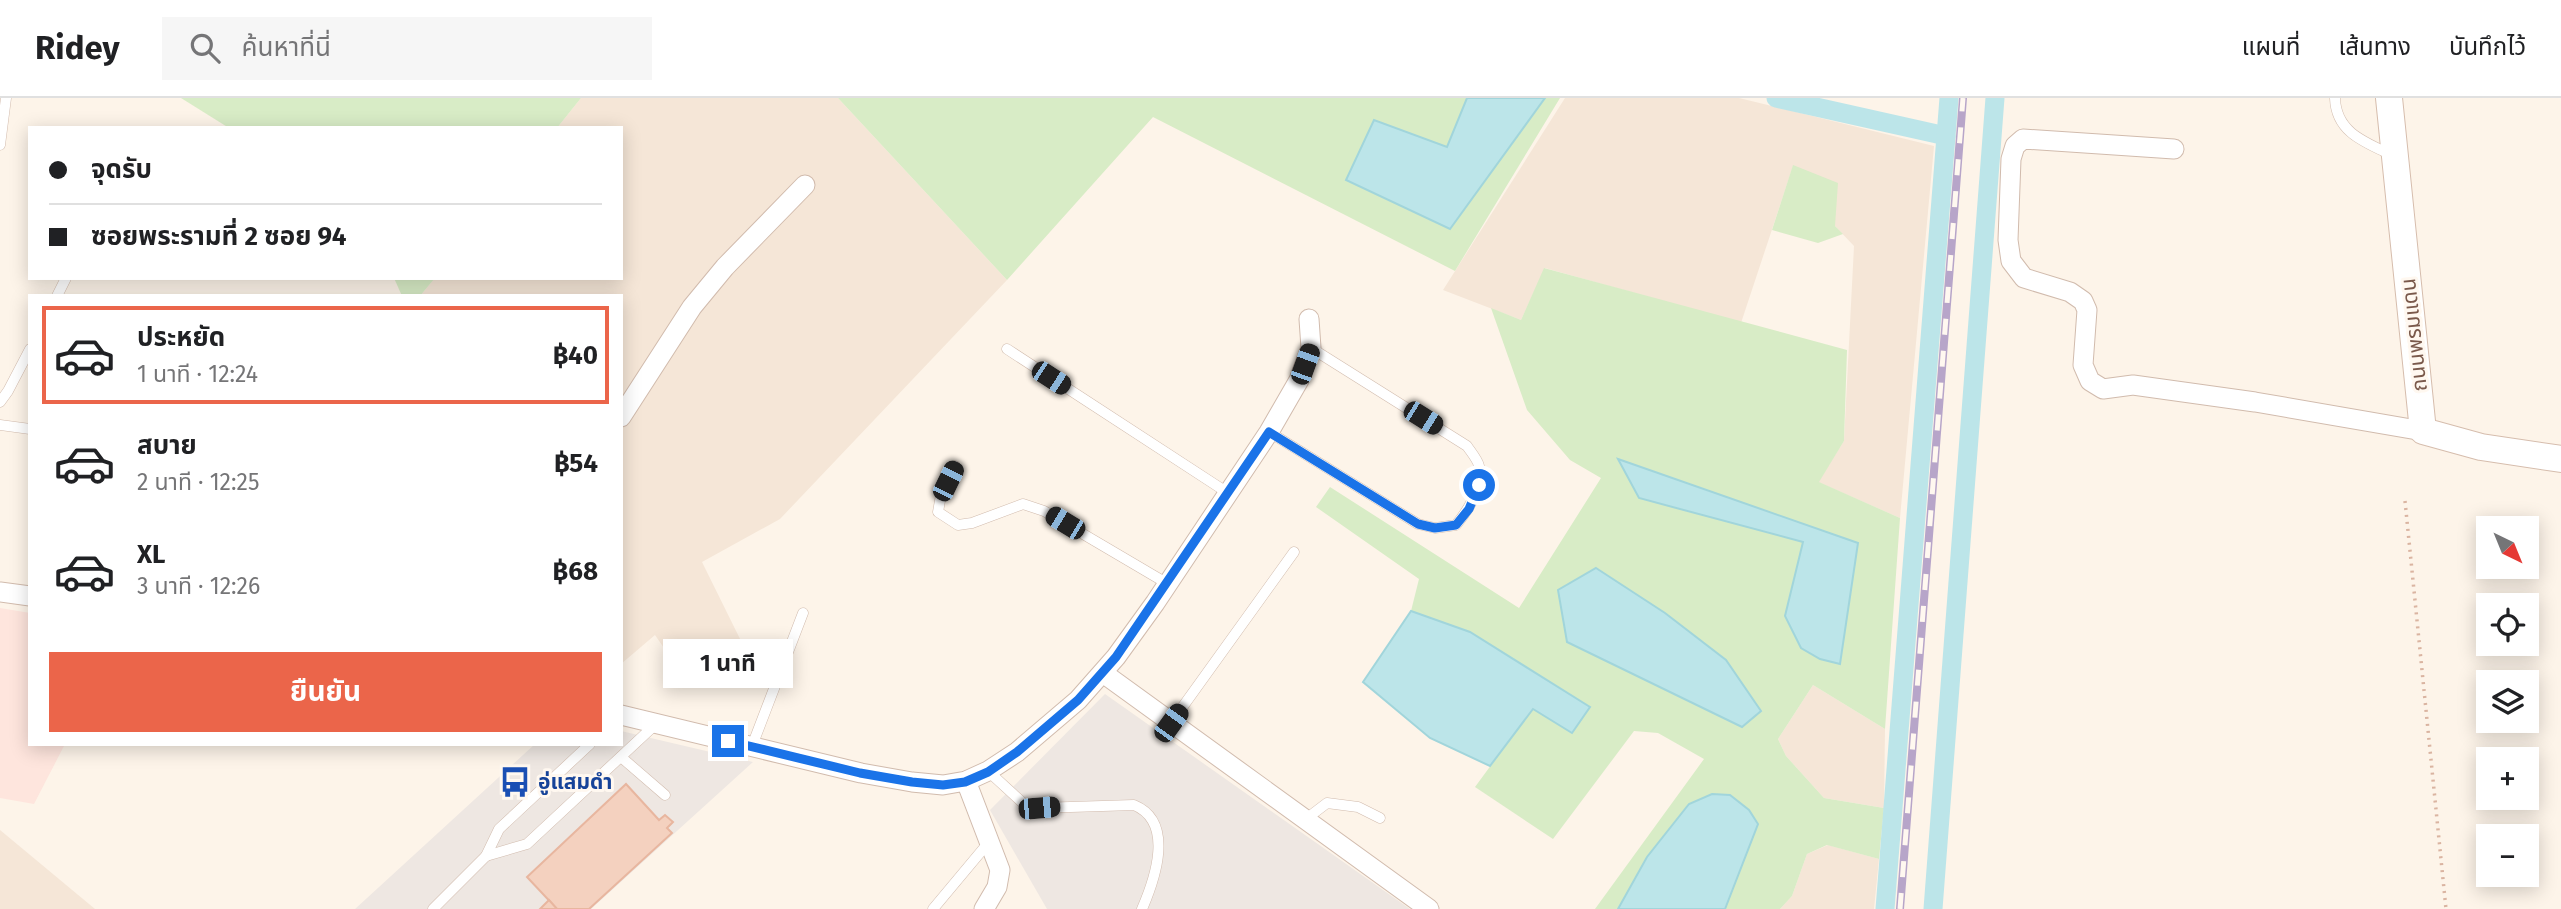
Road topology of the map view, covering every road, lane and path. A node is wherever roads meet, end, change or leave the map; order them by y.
1 (6, 98) edge
2 (2335, 98) edge
3 (2389, 98) edge
4 (0, 145) edge
5 (2174, 149) dead end
6 (2396, 158) junction
7 (805, 186) dead end
8 (1309, 319) dead end
9 (1311, 348) junction
10 (1007, 349) dead end
11 (28, 353) edge
12 (0, 402) edge
13 (623, 414) edge
14 (0, 425) edge
15 (28, 429) edge
16 (2423, 431) junction
17 (1269, 432) junction
18 (2561, 459) edge
19 (955, 466) dead end
20 (1228, 493) junction
21 (2405, 501) dead end
22 (1294, 552) dead end
23 (1168, 584) junction
24 (0, 592) edge
25 (28, 596) edge
26 (803, 613) dead end
27 (1103, 673) junction
28 (623, 715) edge
29 (657, 723) junction
30 (1171, 723) junction
31 (588, 746) edge
32 (752, 746) junction
33 (621, 757) junction
34 (988, 772) junction
35 (965, 782) junction
36 (665, 795) dead end
37 (1380, 818) dead end
38 (1306, 819) junction
39 (989, 841) junction
40 (486, 856) junction
41 (433, 909) edge
42 (933, 909) edge
43 (984, 909) edge
44 (1142, 909) edge
45 (1429, 909) edge
46 (2446, 909) edge

1 - 4 lane
2 - 6 lane
3 - 6 main road, ถนนพรมแดน
5 - 16 street
6 - 16 main road, ถนนพรมแดน
7 - 13 street
8 - 9 street
9 - 17 street
9 - 17 lane
10 - 20 lane
11 - 12 lane
14 - 15 lane
16 - 18 main road
17 - 20 street
19 - 23 lane
20 - 23 street
21 - 46 path
22 - 30 lane
23 - 27 street
24 - 25 street
26 - 32 lane
27 - 30 street
27 - 34 street
28 - 29 street
29 - 32 street
29 - 33 lane
30 - 38 street
31 - 40 lane
32 - 35 street
33 - 36 lane
33 - 40 lane
34 - 35 street
34 - 44 lane
35 - 39 street
37 - 38 lane
38 - 45 street
39 - 42 lane
39 - 43 street
40 - 41 lane

